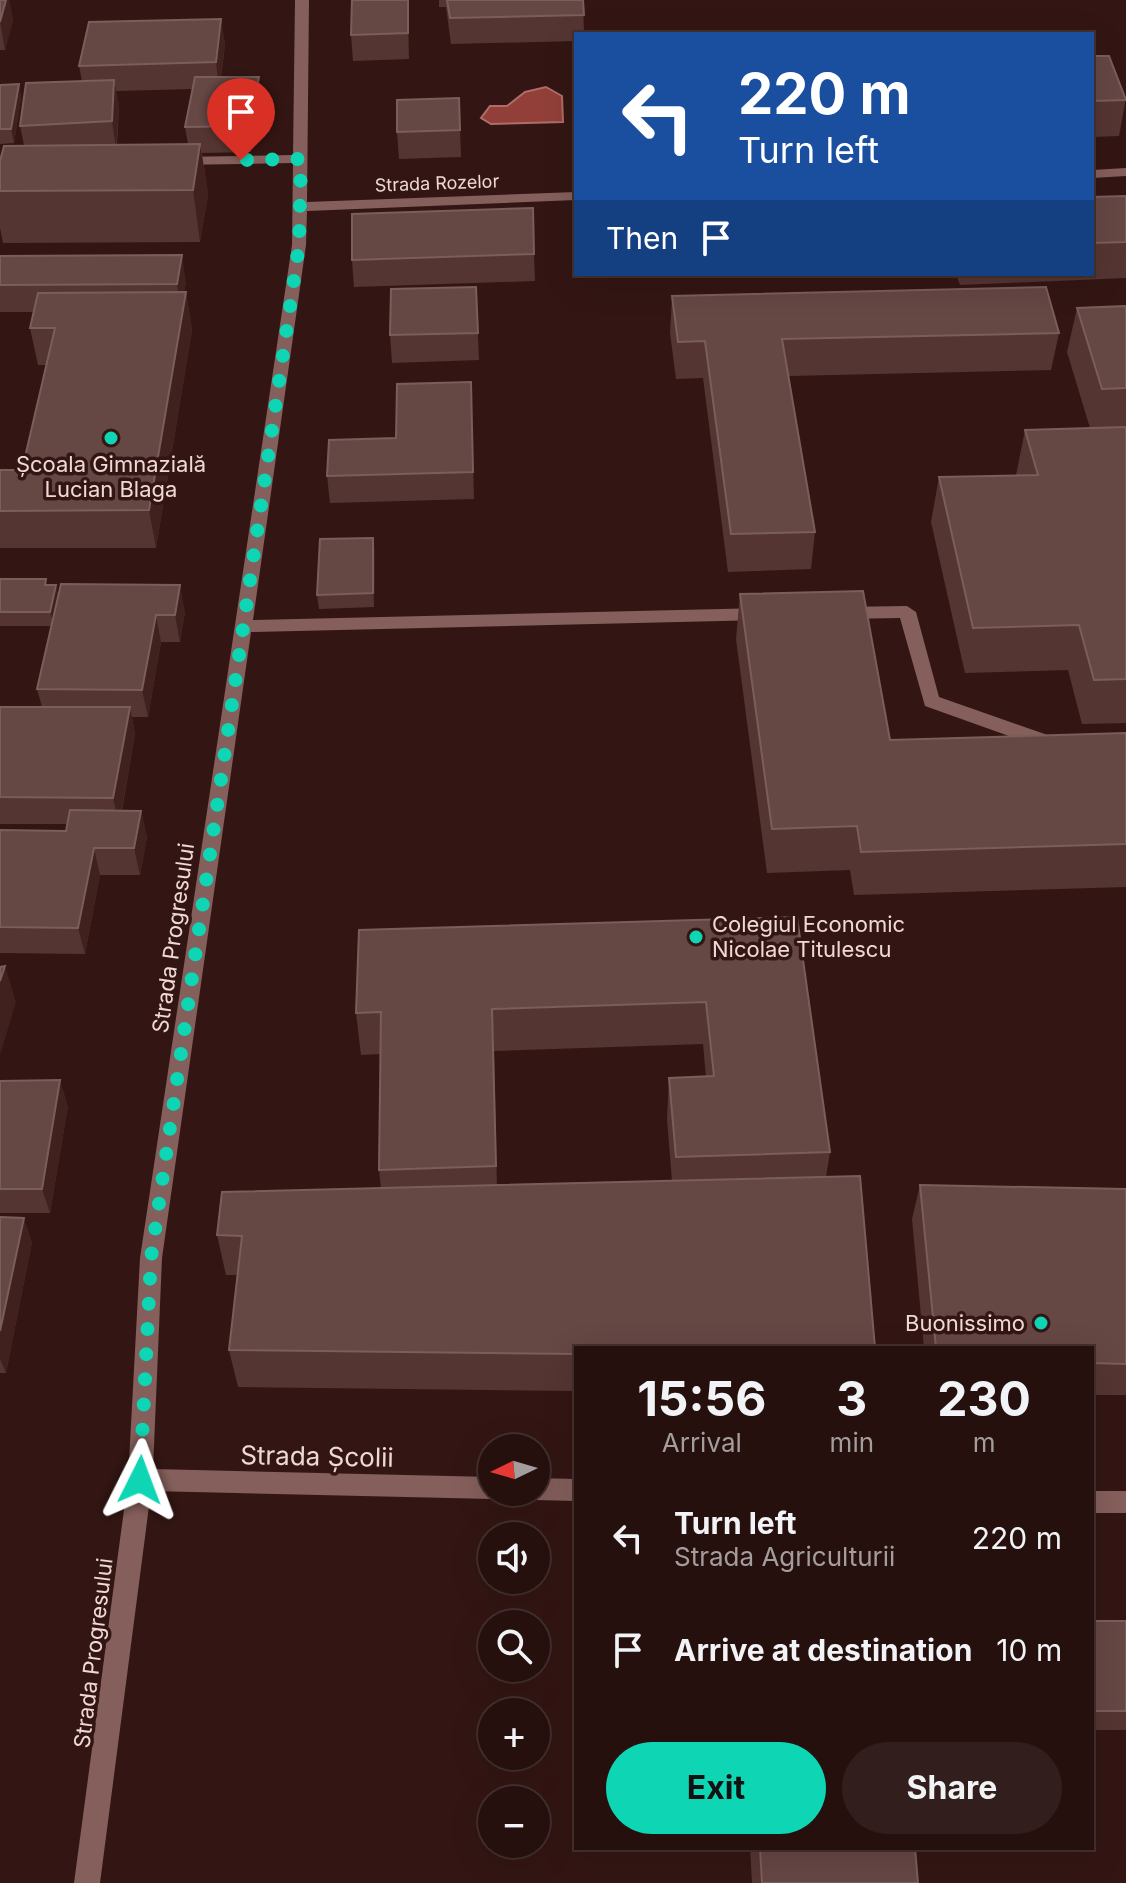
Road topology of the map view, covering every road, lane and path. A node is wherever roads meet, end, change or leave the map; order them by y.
1 (302, 0) edge
2 (301, 159) junction
3 (159, 161) edge
4 (1126, 172) edge
5 (1094, 174) edge
6 (574, 196) edge
7 (300, 207) junction
8 (815, 613) edge
9 (785, 614) edge
10 (243, 626) junction
11 (1076, 753) edge
12 (140, 1480) junction
13 (478, 1488) edge
14 (550, 1489) edge
15 (574, 1490) edge
16 (1094, 1502) edge
17 (1126, 1502) edge
18 (87, 1883) edge

1 - 2 street, Strada Progresului
2 - 3 street
2 - 7 street, Strada Progresului
4 - 5 street
6 - 7 street, Strada Rozelor
7 - 10 street, Strada Progresului
8 - 11 street
9 - 10 street
10 - 12 street, Strada Progresului
12 - 13 street, Strada Școlii
12 - 18 street, Strada Progresului
14 - 15 street
16 - 17 street

